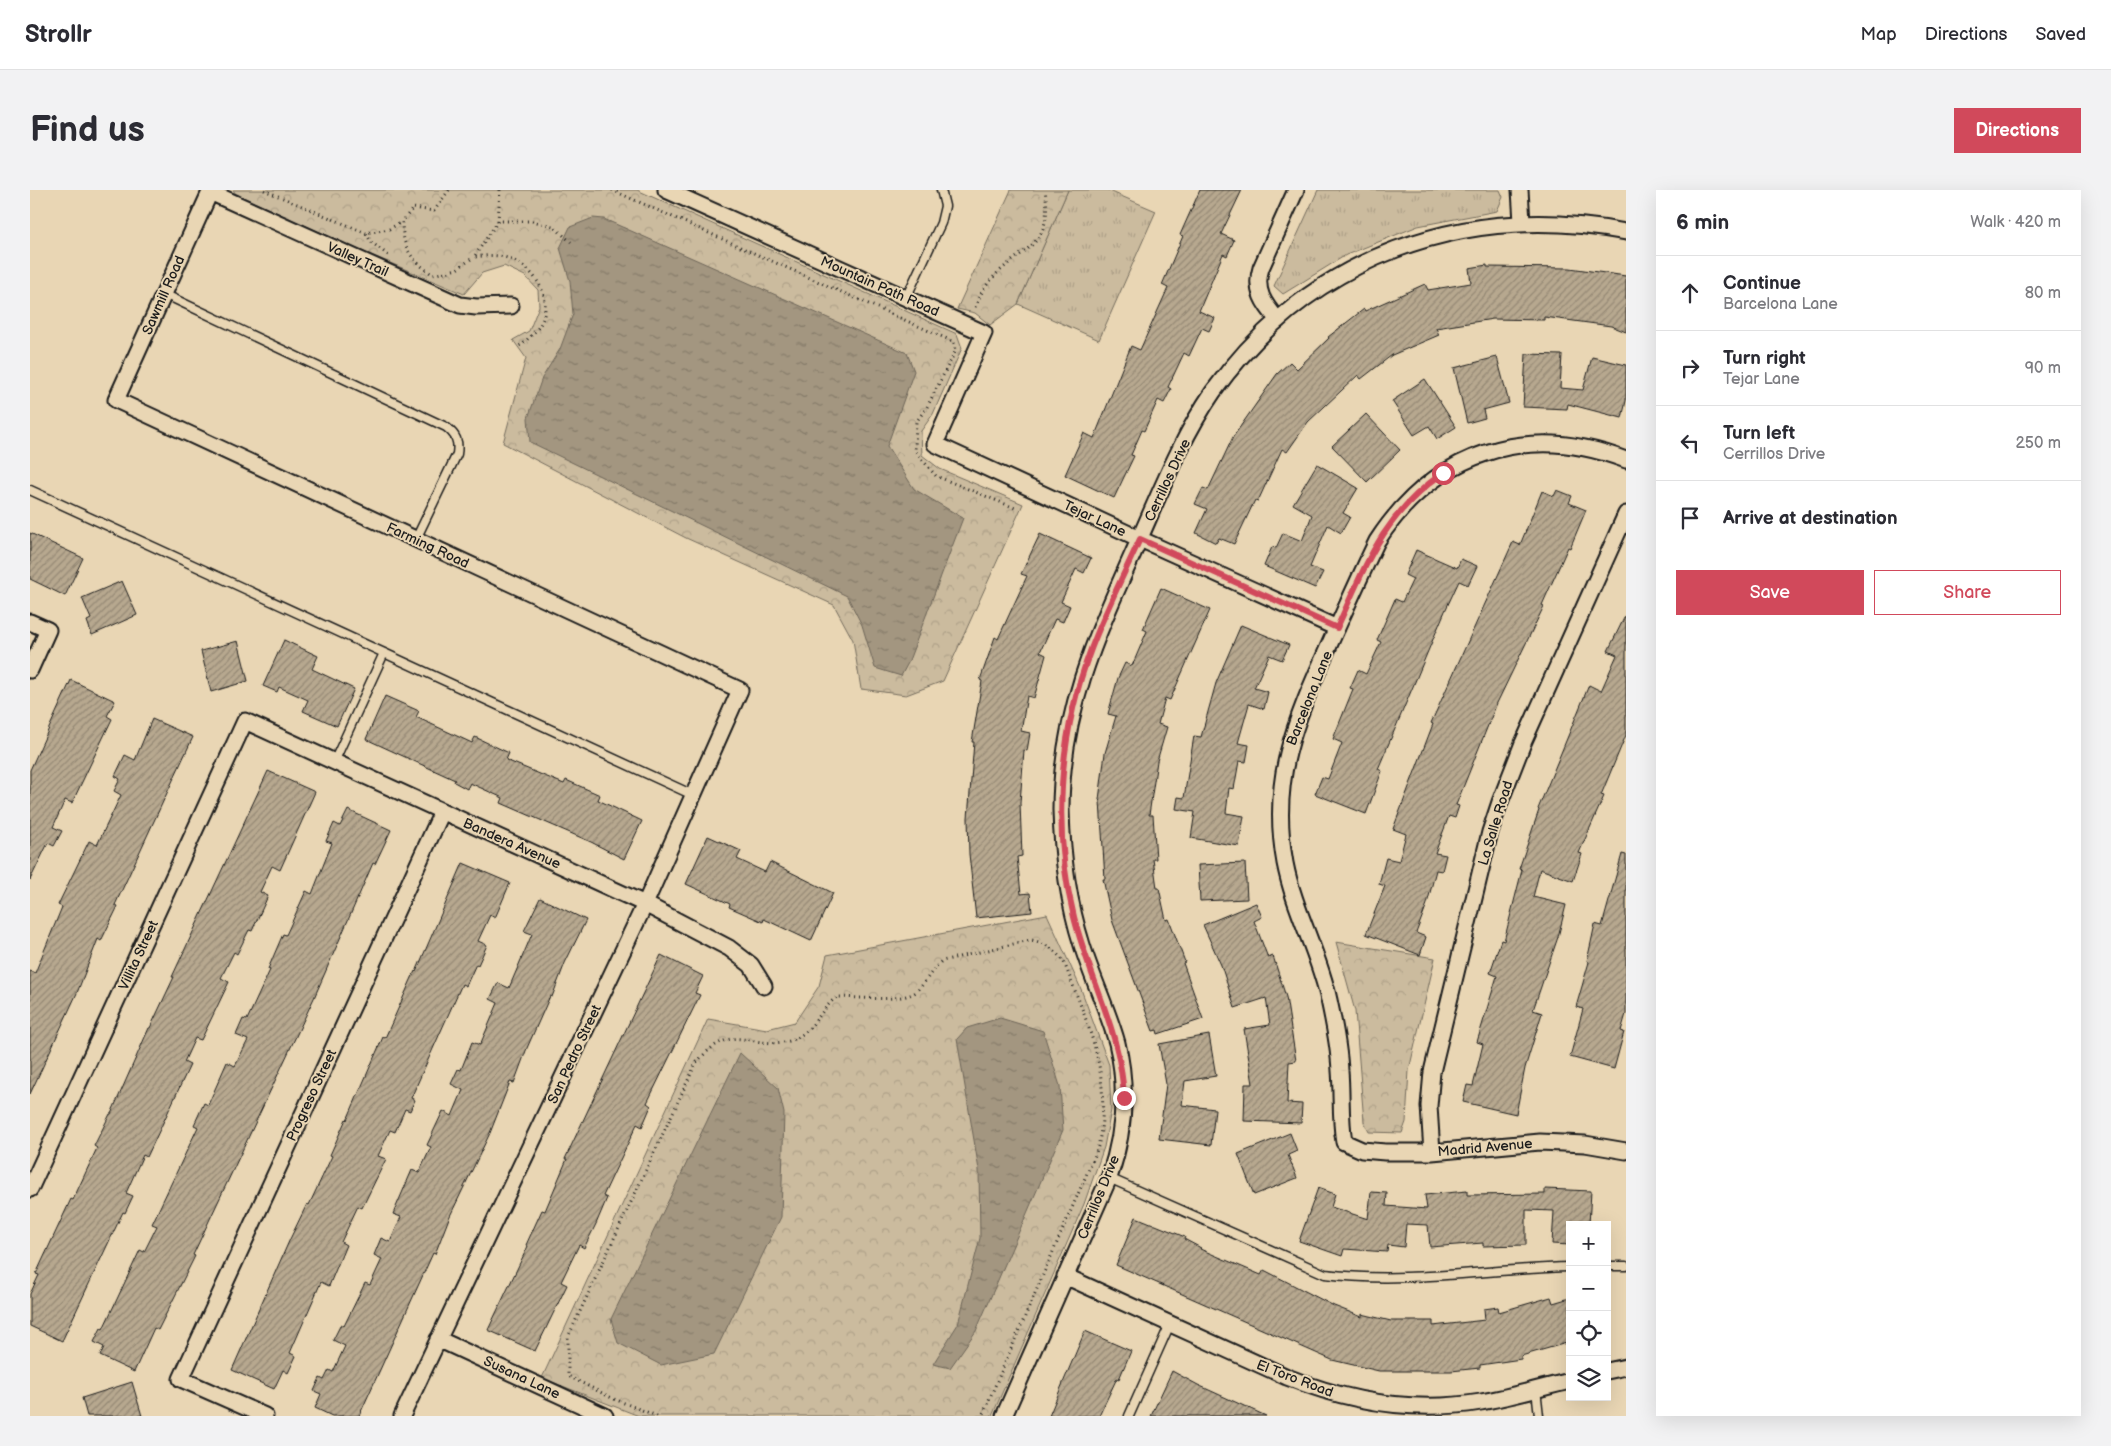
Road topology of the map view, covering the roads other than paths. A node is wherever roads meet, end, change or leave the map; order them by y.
1 (666, 190) edge
2 (941, 190) edge
3 (1296, 190) edge
4 (1520, 190) edge
5 (210, 191) edge
6 (1522, 222) junction
7 (1626, 232) edge
8 (164, 294) junction
9 (906, 298) junction
10 (511, 306) dead end
11 (1278, 320) junction
12 (116, 400) joint
13 (935, 444) joint
14 (1626, 460) edge
15 (30, 490) edge
16 (1626, 514) edge
17 (416, 539) junction
18 (1140, 539) junction
19 (30, 622) edge
20 (1337, 628) junction
21 (384, 653) junction
22 (30, 670) edge
23 (740, 690) joint
24 (245, 721) joint
25 (334, 762) junction
26 (693, 795) junction
27 (442, 812) junction
28 (645, 904) junction
29 (764, 986) dead end
30 (1344, 1142) joint
31 (1432, 1152) junction
32 (1626, 1152) edge
33 (1109, 1178) junction
34 (30, 1189) edge
35 (1611, 1266) edge
36 (1626, 1266) edge
37 (1566, 1267) edge
38 (1065, 1276) junction
39 (1170, 1324) junction
40 (438, 1339) junction
41 (1626, 1367) edge
42 (1611, 1371) edge
43 (1566, 1382) edge
44 (1536, 1389) junction
45 (1432, 1411) edge
46 (265, 1416) edge
47 (402, 1416) edge
48 (605, 1416) edge
49 (1004, 1416) edge
50 (1129, 1416) edge
51 (1538, 1416) edge

1 - 9 street, Mountain Path Road
2 - 9 lane
3 - 11 street
4 - 6 street
5 - 8 street, Sawmill Road
5 - 10 street, Valley Trail
6 - 7 street, Cerrillos Drive
6 - 11 street, Cerrillos Drive
8 - 12 street, Sawmill Road
8 - 17 lane
9 - 13 street, Mountain Path Road
11 - 18 street, Cerrillos Drive
12 - 17 street, Farming Road
13 - 18 street, Tejar Lane
14 - 20 street, Barcelona Lane
15 - 21 lane
16 - 31 street, La Salle Road
17 - 23 street, Farming Road
18 - 20 street, Tejar Lane
18 - 33 street, Cerrillos Drive
19 - 22 street
20 - 30 street, Barcelona Lane
21 - 25 lane
21 - 26 lane
23 - 26 street, San Pedro Street
24 - 25 street, Bandera Avenue
24 - 34 street, Villita Street
25 - 27 street, Bandera Avenue
26 - 28 street, San Pedro Street
27 - 28 street, Bandera Avenue
27 - 46 street, Progreso Street
28 - 29 street, Bandera Avenue
28 - 40 street, San Pedro Street
30 - 31 street, Madrid Avenue
31 - 32 street, Madrid Avenue
33 - 37 lane
33 - 38 street, Cerrillos Drive
35 - 36 lane
38 - 39 street, El Toro Road
38 - 49 street, Cerrillos Drive
39 - 45 street, El Toro Road
39 - 50 lane
40 - 47 street, San Pedro Street
40 - 48 street, Susana Lane
41 - 42 street
43 - 44 street, El Toro Road
44 - 45 street, El Toro Road
44 - 51 lane

